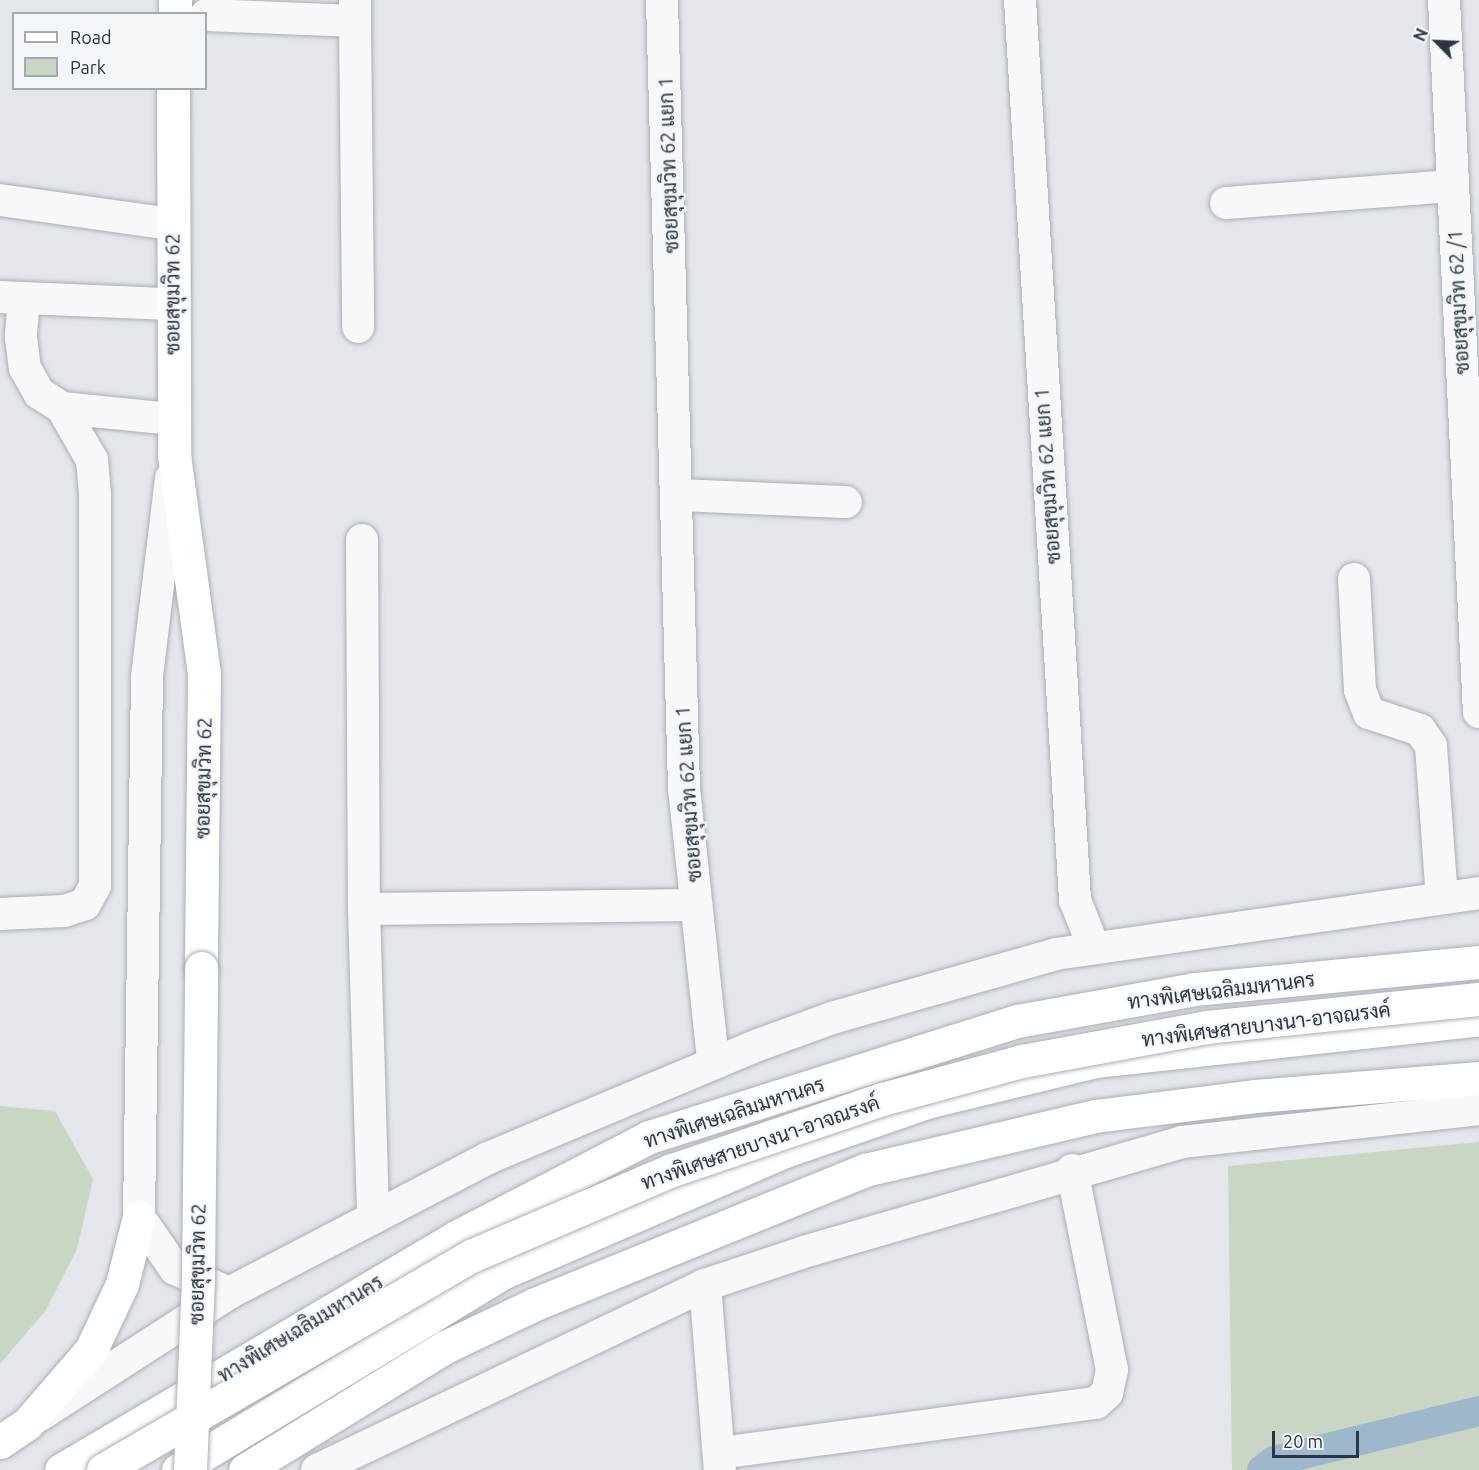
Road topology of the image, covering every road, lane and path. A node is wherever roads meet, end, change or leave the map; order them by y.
1 (662, 0) edge
2 (1020, 0) edge
3 (1444, 0) edge
4 (355, 10) edge
5 (207, 15) edge
6 (173, 90) edge
7 (1452, 186) junction
8 (0, 200) edge
9 (1226, 203) dead end
10 (171, 224) junction
11 (12, 298) edge
12 (170, 304) junction
13 (358, 327) dead end
14 (62, 408) junction
15 (173, 419) junction
16 (174, 455) junction
17 (677, 495) junction
18 (846, 502) dead end
19 (362, 540) dead end
20 (1354, 579) dead end
21 (1478, 669) edge
22 (1479, 712) edge
23 (1479, 893) edge
24 (1442, 898) junction
25 (696, 905) junction
26 (364, 909) junction
27 (0, 914) edge
28 (1094, 948) junction
29 (1479, 962) edge
30 (1479, 999) edge
31 (1479, 1019) edge
32 (713, 1061) junction
33 (1479, 1078) edge
34 (1479, 1109) edge
35 (1072, 1170) junction
36 (139, 1217) junction
37 (373, 1218) junction
38 (705, 1285) junction
39 (229, 1293) junction
40 (27, 1424) junction
41 (0, 1442) edge
42 (720, 1461) edge
43 (61, 1470) edge
44 (103, 1470) edge
45 (178, 1470) edge
46 (189, 1470) edge
47 (245, 1470) edge
48 (317, 1470) edge

1 - 17 street, ซอยสุขุมวิท 62 แยก 1
2 - 28 street, ซอยสุขุมวิท 62 แยก 1
3 - 7 street, ซอยสุขุมวิท 62 /1
4 - 5 street
4 - 13 street
6 - 10 main road, ซอยสุขุมวิท 62
7 - 9 street
7 - 21 street, ซอยสุขุมวิท 62 /1
8 - 10 street
10 - 12 main road, ซอยสุขุมวิท 62
11 - 12 street
11 - 14 street
12 - 15 main road, ซอยสุขุมวิท 62
14 - 15 street
14 - 27 street
15 - 16 main road, ซอยสุขุมวิท 62
16 - 36 street
16 - 46 main road, ซอยสุขุมวิท 62, bridge
17 - 18 street
17 - 25 street, ซอยสุขุมวิท 62 แยก 1
19 - 26 street
20 - 24 street
21 - 22 street, ซอยสุขุมวิท 62 /1
23 - 24 street
24 - 28 street
25 - 26 street, ซอยสุขุมวิท 62 แยก 1
25 - 32 street, ซอยสุขุมวิท 62 แยก 1
26 - 37 street
28 - 32 street
29 - 43 main road, ทางพิเศษเฉลิมมหานคร
30 - 44 main road, ทางพิเศษสายบางนา-อาจณรงค์, bridge
31 - 45 main road
32 - 37 street
33 - 47 main road
34 - 35 street
35 - 38 street
35 - 42 street
36 - 39 street
36 - 40 main road
37 - 39 street
38 - 42 street
38 - 48 street
39 - 40 street
40 - 41 main road

